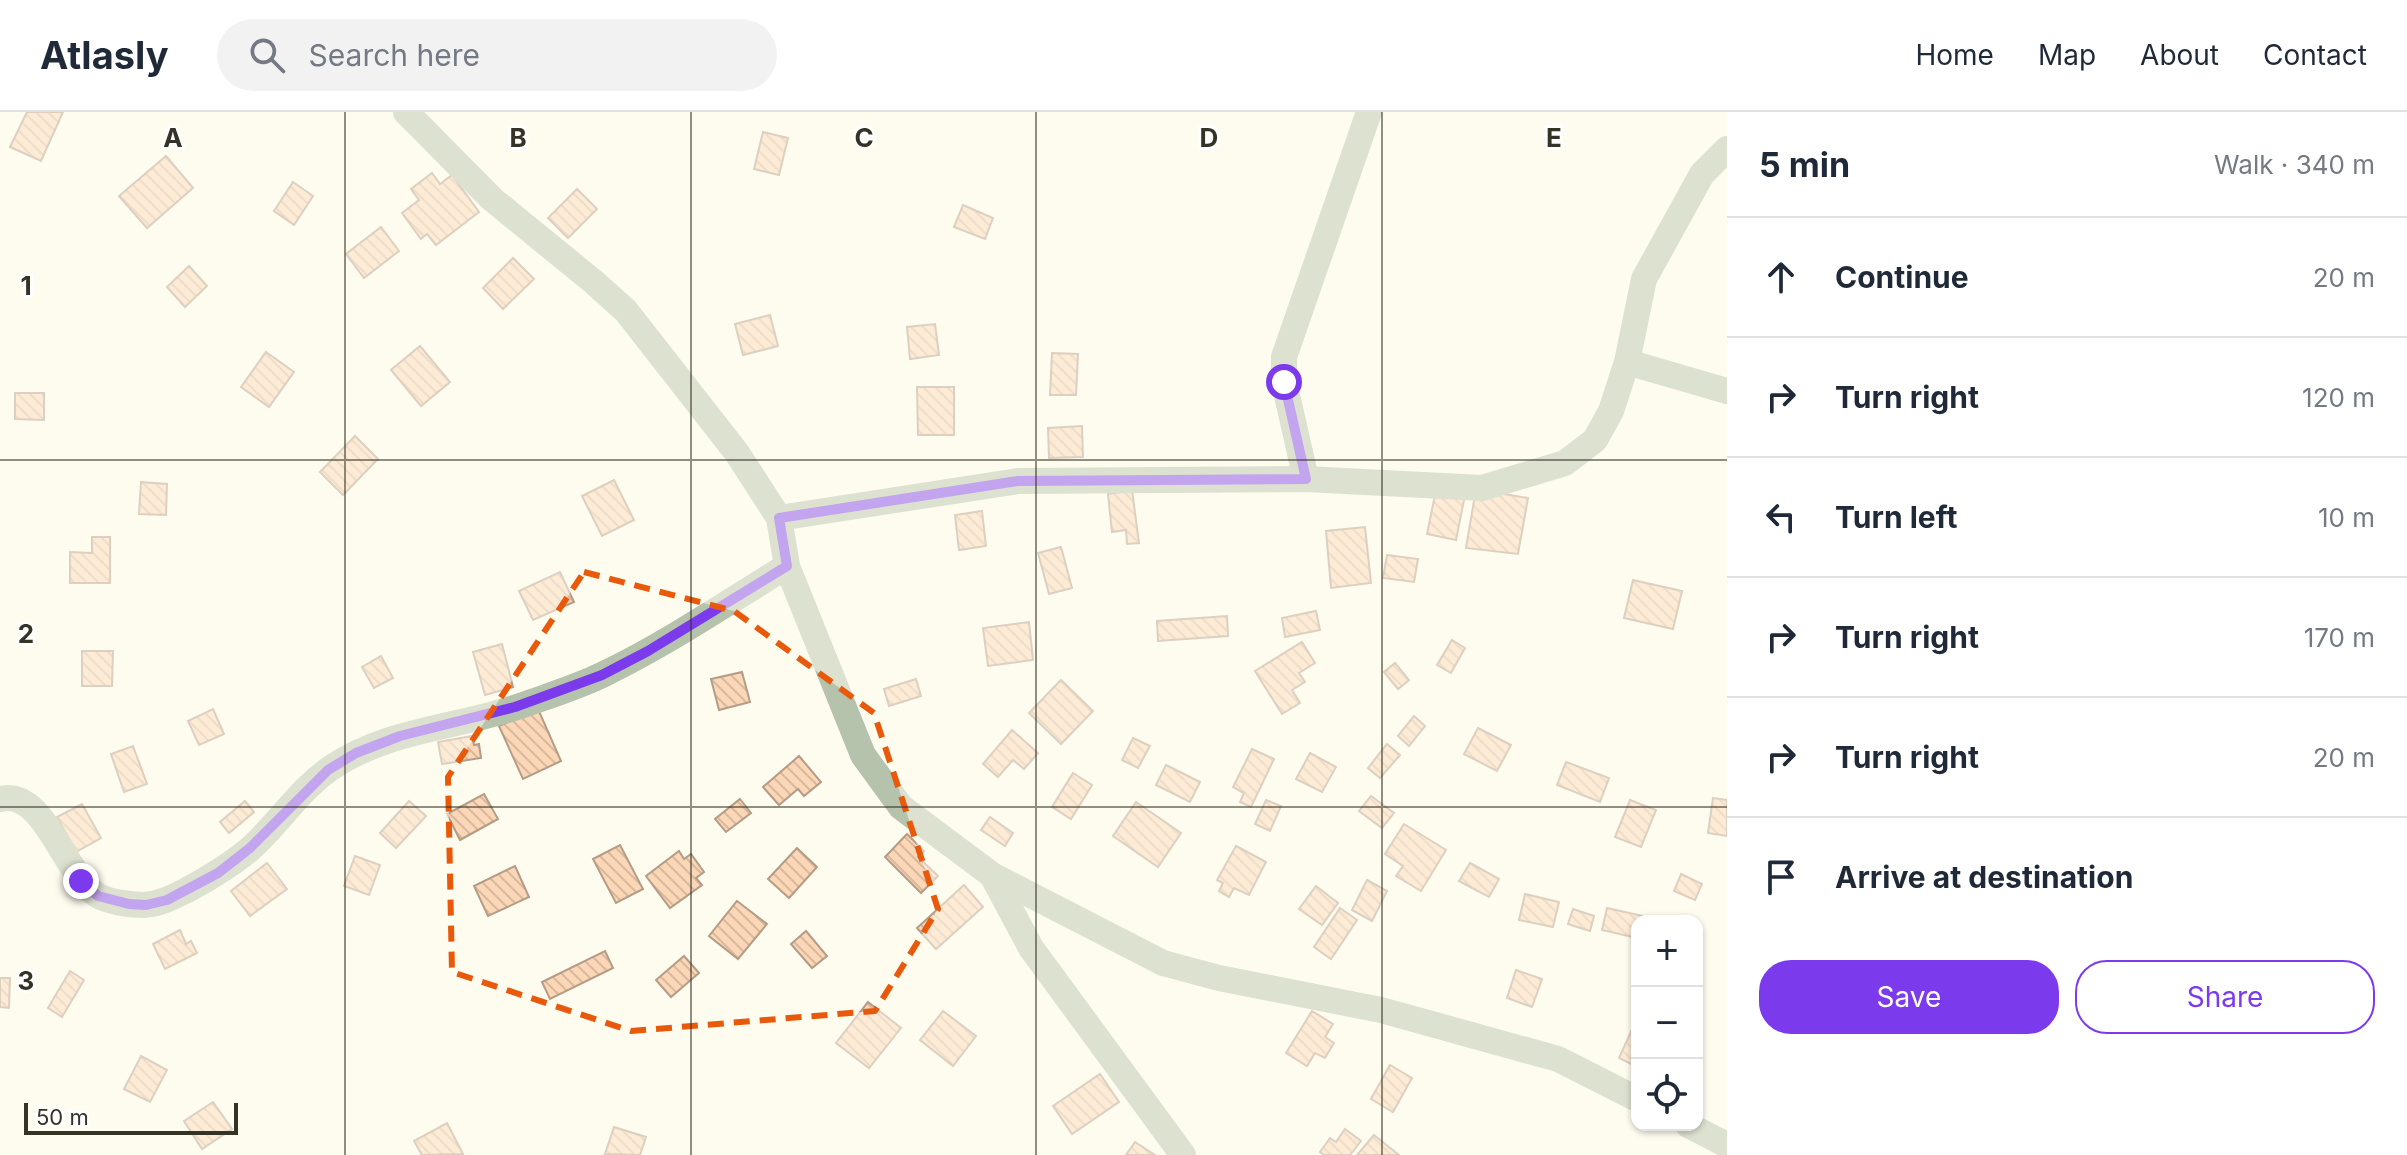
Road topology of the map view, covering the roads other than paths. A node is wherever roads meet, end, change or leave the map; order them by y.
1 (406, 112) edge
2 (1369, 112) edge
3 (1727, 149) edge
4 (1627, 362) junction
5 (1727, 391) edge
6 (1306, 479) junction
7 (779, 518) junction
8 (787, 566) junction
9 (0, 799) edge
10 (992, 875) junction
11 (1631, 1096) edge
12 (1700, 1131) edge
13 (1727, 1145) edge
14 (1183, 1155) edge

1 - 7 street
2 - 6 street
3 - 4 street
4 - 5 street
4 - 6 street
6 - 7 street
7 - 8 street
8 - 9 street
8 - 10 street
10 - 11 street
10 - 14 street
12 - 13 street

